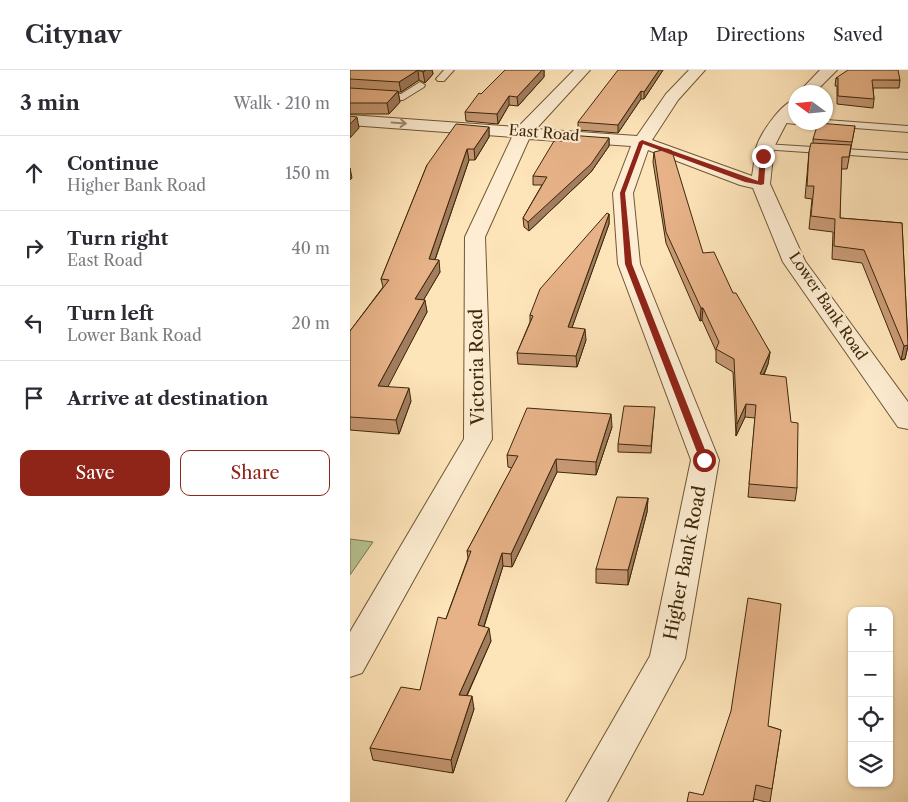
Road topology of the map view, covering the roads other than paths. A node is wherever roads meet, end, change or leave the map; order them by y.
1 (449, 70) edge
2 (582, 70) edge
3 (697, 70) edge
4 (829, 70) edge
5 (441, 78) dead end
6 (420, 85) edge
7 (814, 85) edge
8 (350, 94) edge
9 (350, 120) edge
10 (788, 121) edge
11 (833, 123) edge
12 (908, 129) edge
13 (524, 131) junction
14 (642, 142) junction
15 (765, 148) junction
16 (908, 156) edge
17 (761, 184) junction
18 (908, 421) edge
19 (350, 663) edge
20 (586, 802) edge

1 - 5 lane
2 - 13 street, Victoria Road
3 - 14 street, Higher Bank Road
4 - 7 street
6 - 8 lane
9 -> 13 street, East Road
10 - 15 street, Lower Bank Road
11 - 12 lane
13 - 14 street, East Road
13 - 19 street, Victoria Road
14 - 17 street, East Road
14 - 20 street, Higher Bank Road
15 - 16 lane
15 - 17 street, Lower Bank Road
17 - 18 street, Lower Bank Road

